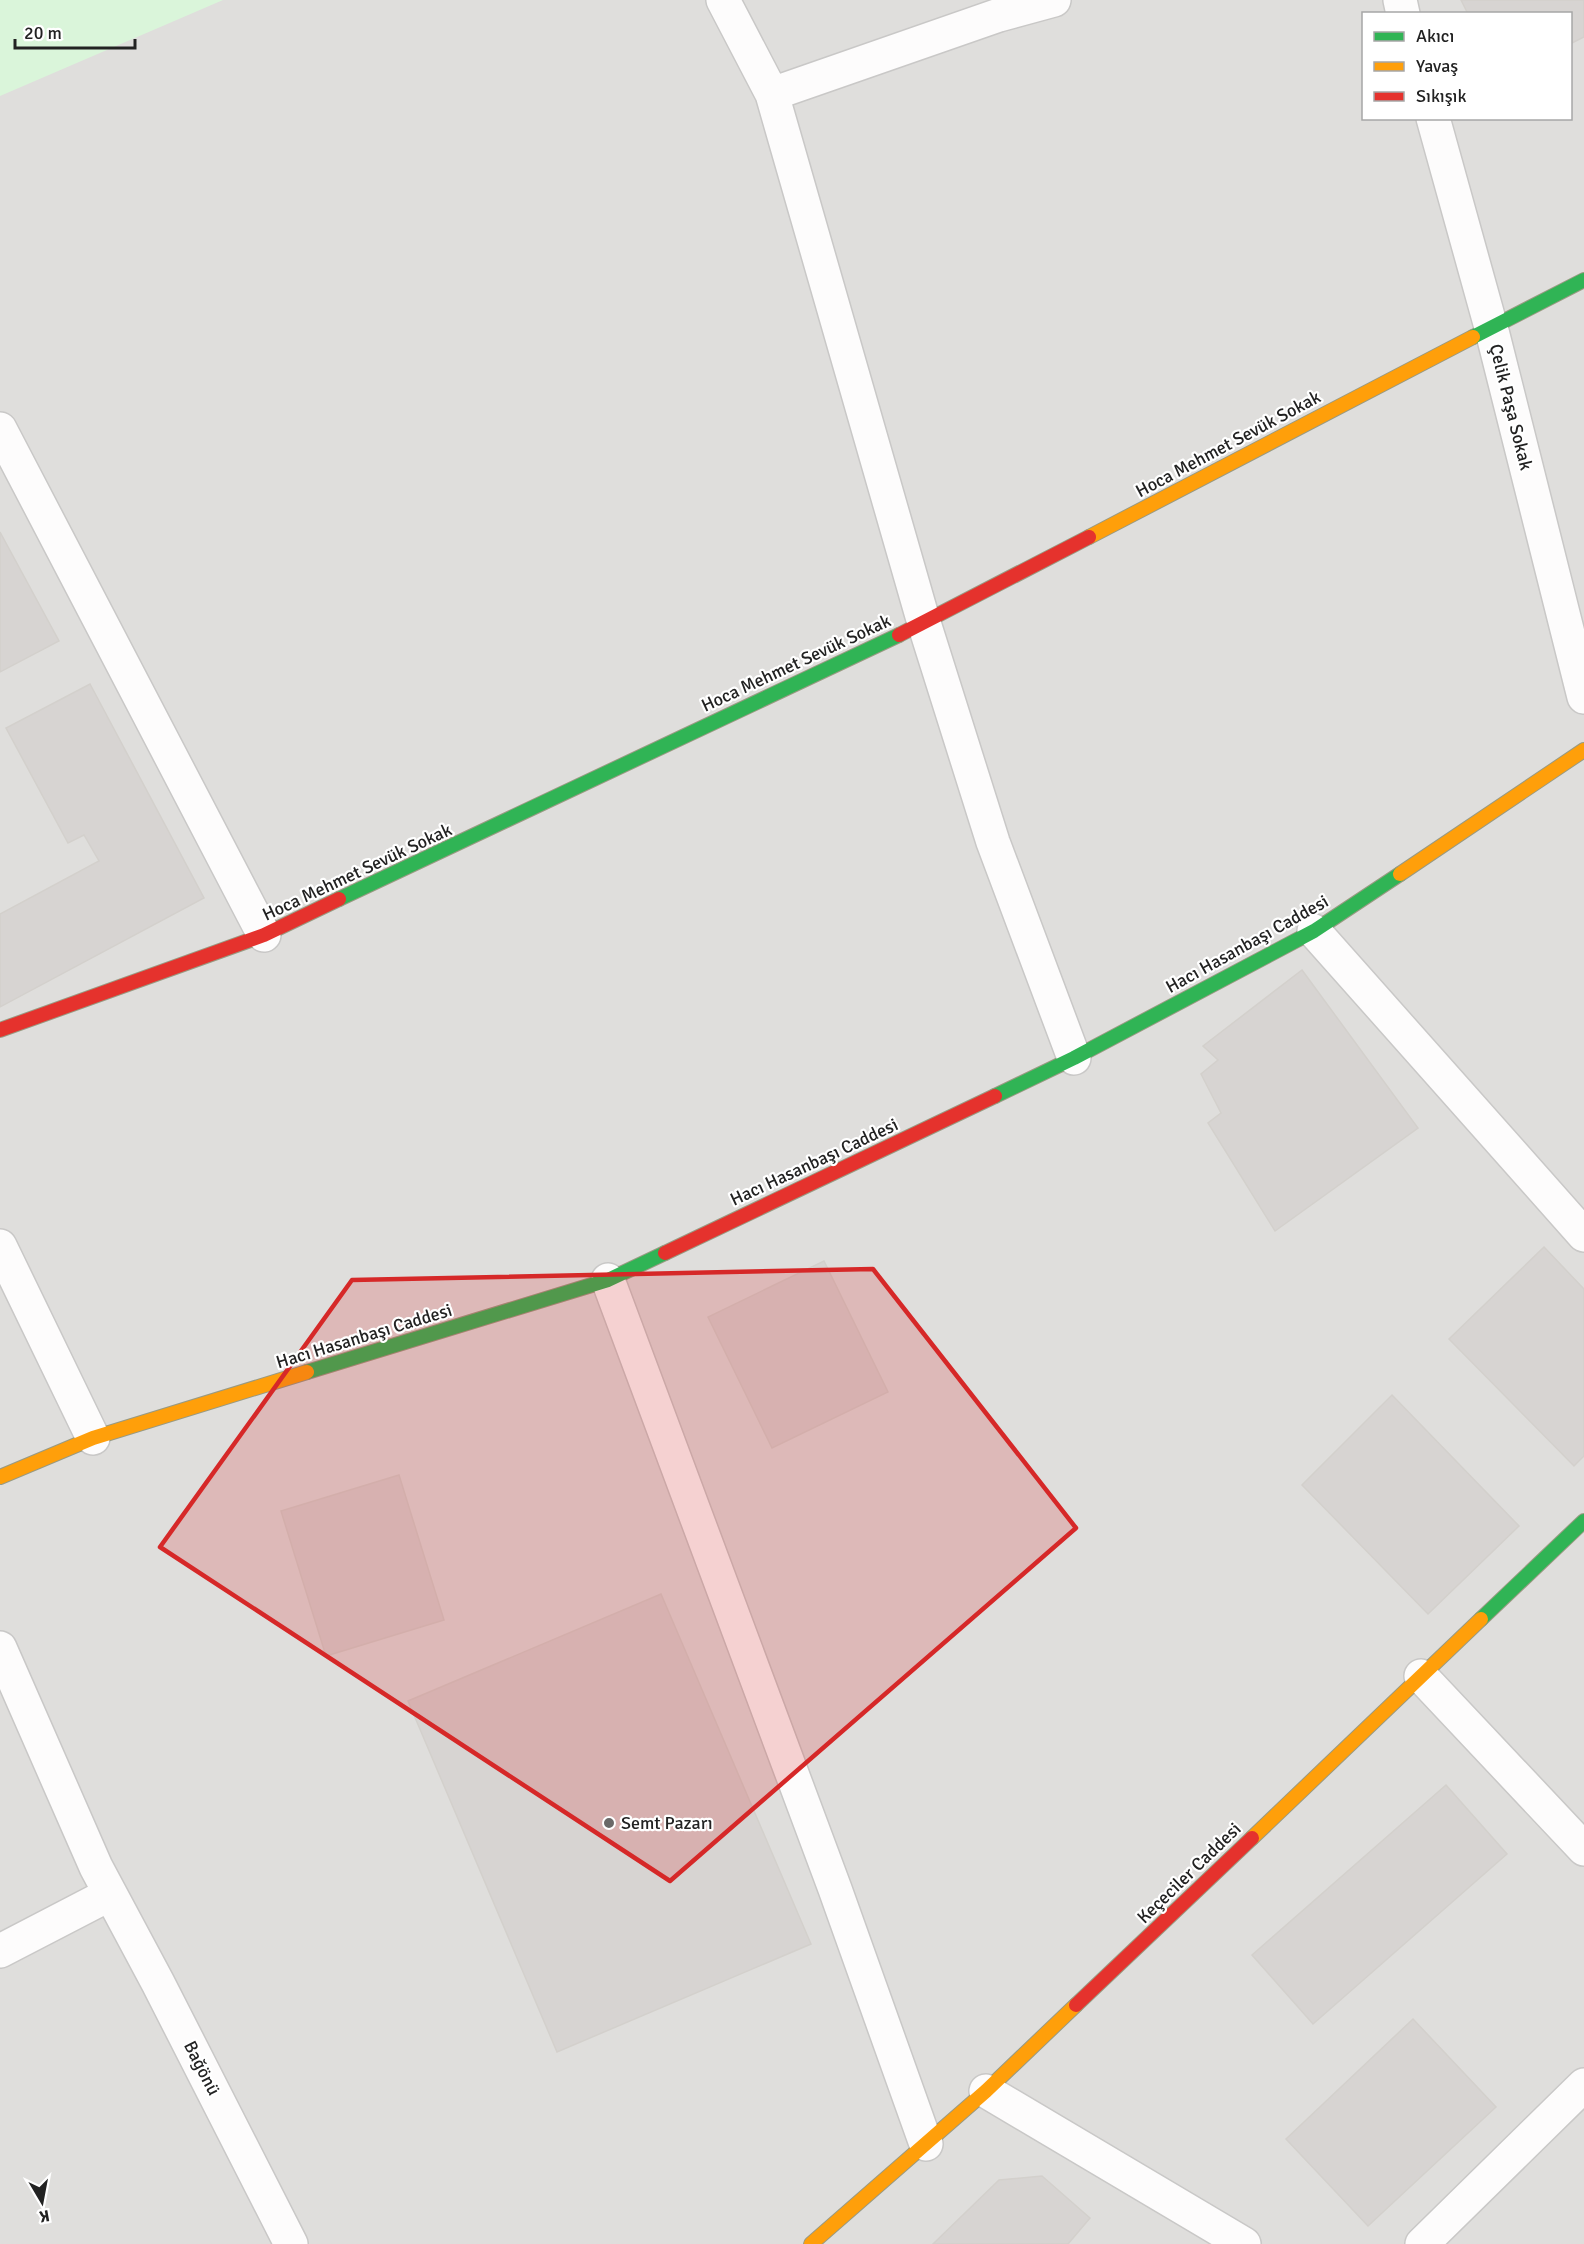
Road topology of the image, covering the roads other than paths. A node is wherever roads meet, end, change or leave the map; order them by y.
1 (723, 0) edge
2 (1054, 0) edge
3 (997, 8) edge
4 (772, 94) junction
5 (1434, 120) edge
6 (1584, 280) edge
7 (1491, 327) junction
8 (0, 429) edge
9 (924, 623) junction
10 (1584, 697) edge
11 (1584, 750) edge
12 (1314, 931) junction
13 (264, 935) junction
14 (0, 1030) edge
15 (1074, 1058) junction
16 (1584, 1235) edge
17 (0, 1246) edge
18 (608, 1280) junction
19 (93, 1438) junction
20 (0, 1477) edge
21 (1584, 1521) edge
22 (0, 1648) edge
23 (1421, 1676) junction
24 (1584, 1849) edge
25 (111, 1894) junction
26 (0, 1951) edge
27 (1584, 2085) edge
28 (986, 2091) junction
29 (926, 2144) junction
30 (291, 2244) edge
31 (811, 2244) edge
32 (1244, 2244) edge
33 (1422, 2244) edge

1 - 4 street
2 - 3 street
3 - 4 street
4 - 9 street
5 - 7 street, Çelik Paşa Sokak
6 - 7 street, Hoca Mehmet Sevük Sokak
7 - 9 street, Hoca Mehmet Sevük Sokak
7 - 10 street, Çelik Paşa Sokak
8 - 13 street
9 - 13 street, Hoca Mehmet Sevük Sokak
9 - 15 street
11 - 12 street, Hacı Hasanbaşı Caddesi
12 - 15 street, Hacı Hasanbaşı Caddesi
12 - 16 street
13 - 14 street, Hoca Mehmet Sevük Sokak
15 - 18 street, Hacı Hasanbaşı Caddesi
17 - 19 street
18 - 19 street, Hacı Hasanbaşı Caddesi
18 - 29 street
19 - 20 street, Hacı Hasanbaşı Caddesi
21 - 23 street, Keçeciler Caddesi
22 - 25 street, Bağönü
23 - 24 street
23 - 28 street, Keçeciler Caddesi
25 - 26 street
25 - 30 street, Bağönü
27 - 33 street
28 - 29 street, Keçeciler Caddesi
28 - 32 street
29 - 31 street, Keçeciler Caddesi

